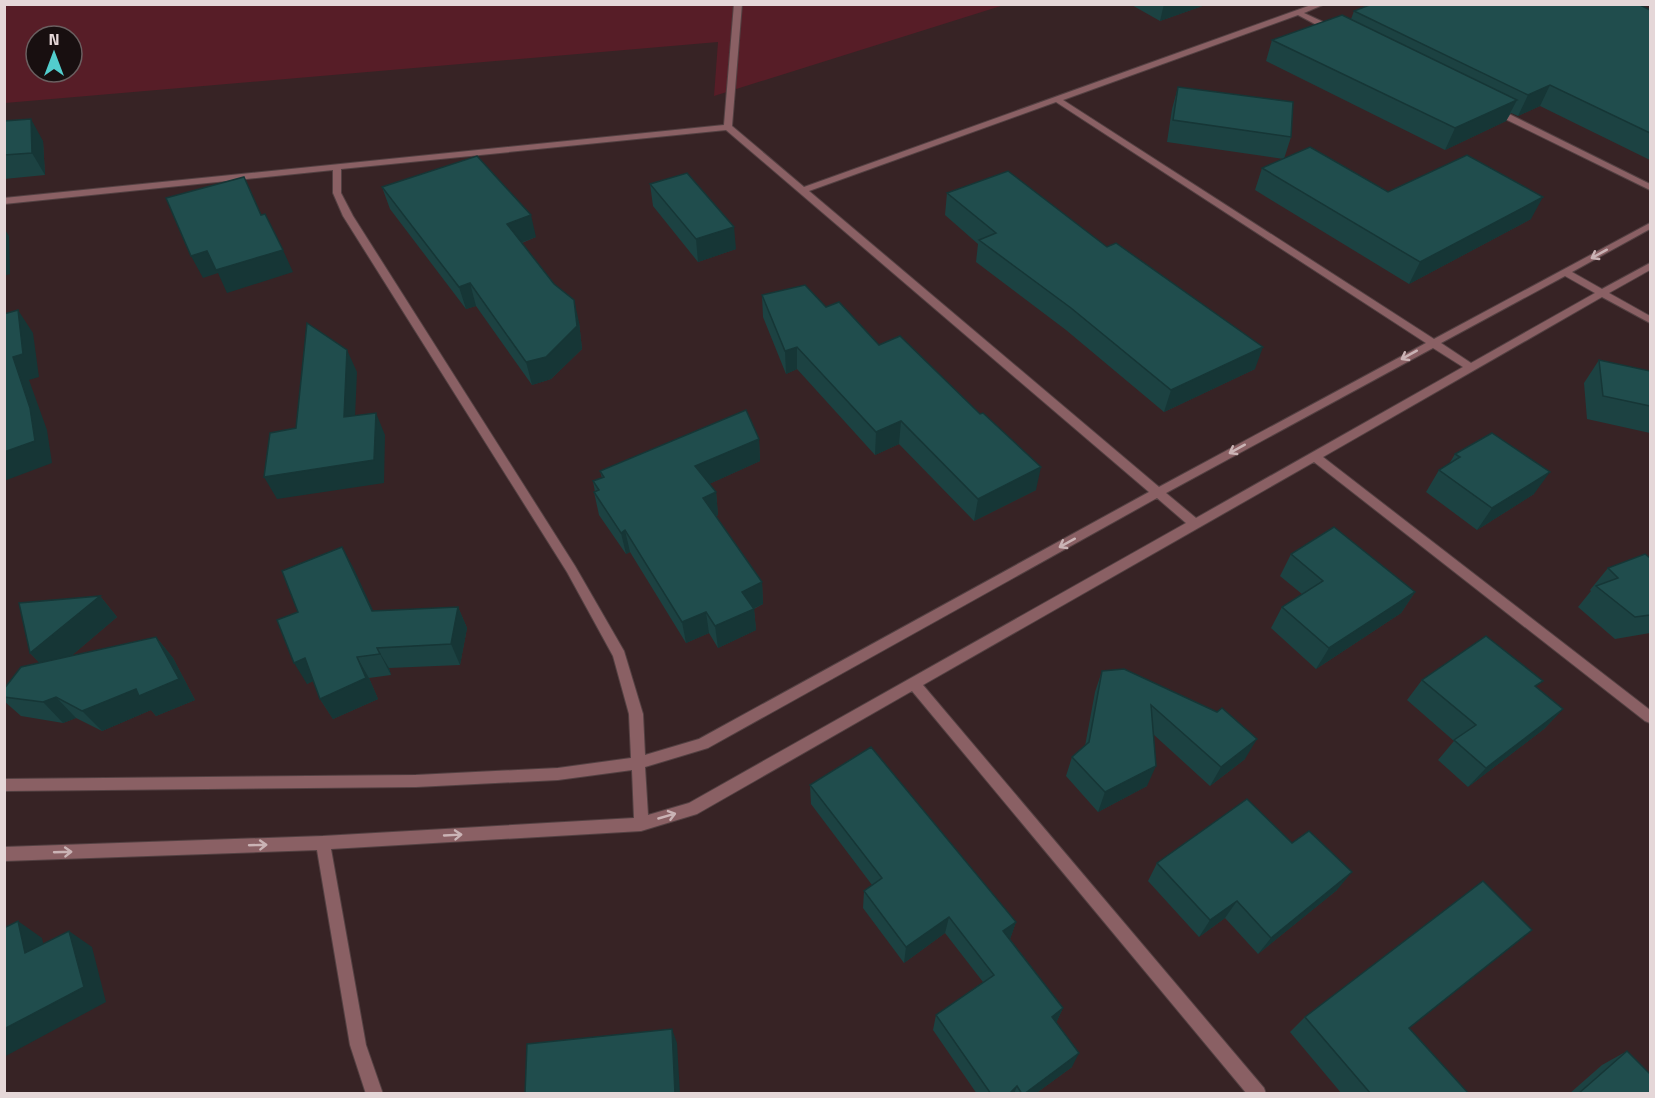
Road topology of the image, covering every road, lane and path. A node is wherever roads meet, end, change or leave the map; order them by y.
1 (738, 4) edge
2 (1322, 4) edge
3 (1299, 13) junction
4 (1342, 34) edge
5 (1058, 99) junction
6 (1491, 108) edge
7 (728, 127) junction
8 (337, 168) junction
9 (1650, 187) edge
10 (804, 190) junction
11 (4, 201) edge
12 (1650, 226) edge
13 (1650, 266) edge
14 (1565, 272) junction
15 (1603, 293) junction
16 (1650, 320) edge
17 (1432, 342) junction
18 (1470, 367) junction
19 (1314, 456) junction
20 (1158, 492) junction
21 (1195, 524) junction
22 (914, 683) junction
23 (1650, 717) edge
24 (639, 763) junction
25 (4, 785) edge
26 (641, 824) junction
27 (323, 843) junction
28 (4, 854) edge
29 (375, 1094) edge
30 (1258, 1094) edge

1 - 7 street
2 - 3 street
3 - 4 street
3 - 5 street
5 - 10 street
5 - 17 street
6 - 9 street
7 - 8 street
7 - 10 street
8 - 11 street
8 - 24 street
10 - 20 street
12 -> 14 street
13 - 15 street
14 - 15 street
14 - 17 street
15 - 16 street
15 - 18 street
17 - 18 street
17 -> 20 street
18 - 19 street
19 - 21 street
19 - 23 street
20 - 21 street
20 -> 24 street
21 - 22 street
26 -> 22 street
22 - 30 street
24 - 25 street
24 - 26 street
27 -> 26 street
28 -> 27 street
27 - 29 street

